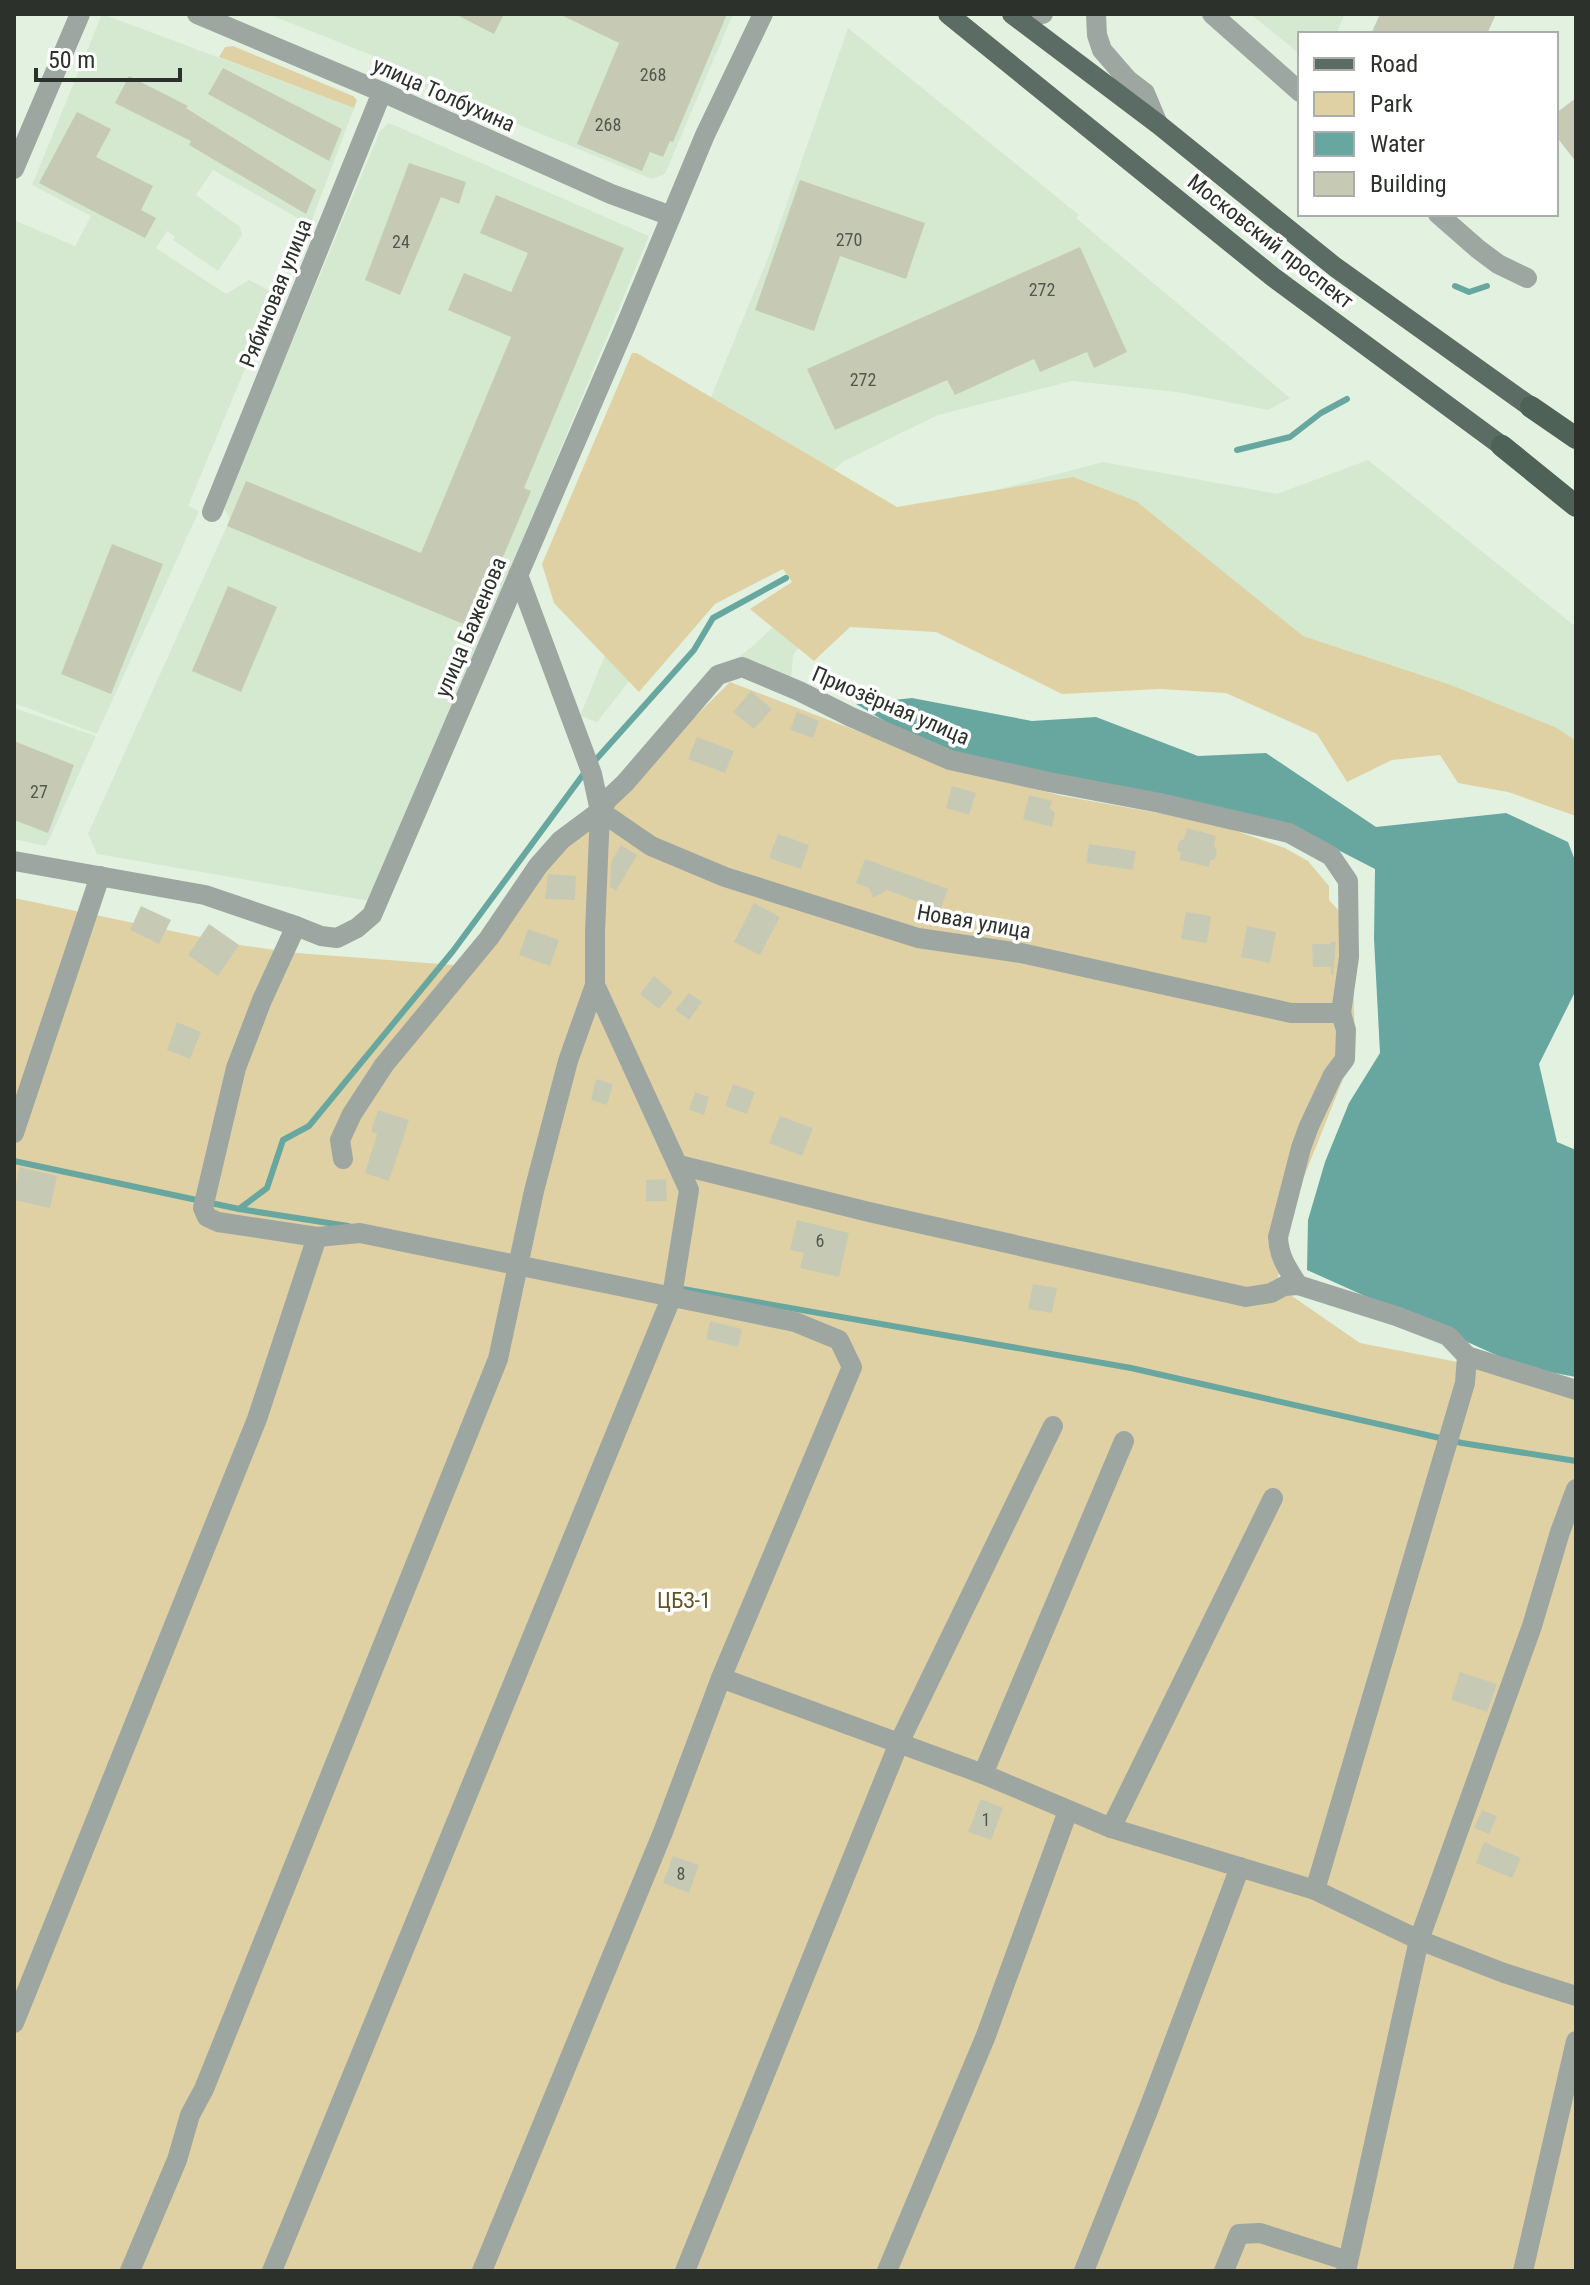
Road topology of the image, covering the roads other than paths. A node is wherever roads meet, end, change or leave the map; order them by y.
1 (80, 14) edge
2 (197, 14) edge
3 (763, 14) edge
4 (1012, 14) edge
5 (1028, 14) edge
6 (1043, 14) edge
7 (1096, 14) edge
8 (1212, 14) edge
9 (954, 17) edge
10 (1298, 90) edge
11 (382, 92) junction
12 (1158, 124) junction
13 (14, 169) edge
14 (671, 216) junction
15 (1440, 216) edge
16 (1527, 278) dead end
17 (1531, 407) joint
18 (1574, 437) edge
19 (1502, 446) junction
20 (1576, 491) edge
21 (1576, 506) edge
22 (212, 512) dead end
23 (518, 575) junction
24 (600, 811) junction
25 (14, 861) edge
26 (100, 876) junction
27 (296, 926) junction
28 (595, 985) junction
29 (1341, 1013) junction
30 (14, 1133) edge
31 (343, 1159) dead end
32 (679, 1165) junction
33 (317, 1237) junction
34 (520, 1267) junction
35 (1298, 1285) junction
36 (672, 1296) junction
37 (1467, 1356) junction
38 (1576, 1390) edge
39 (1053, 1426) dead end
40 (1124, 1441) dead end
41 (1576, 1489) edge
42 (1273, 1498) dead end
43 (721, 1678) junction
44 (899, 1743) junction
45 (983, 1774) junction
46 (1068, 1811) junction
47 (1111, 1828) junction
48 (1240, 1867) junction
49 (1315, 1890) junction
50 (1419, 1940) junction
51 (1576, 1996) edge
52 (14, 2023) edge
53 (1576, 2041) edge
54 (1347, 2266) edge
55 (130, 2271) edge
56 (272, 2271) edge
57 (482, 2271) edge
58 (685, 2271) edge
59 (887, 2271) edge
60 (1084, 2271) edge
61 (1224, 2271) edge
62 (1523, 2271) edge

1 - 13 street
2 - 11 street, улица Толбухина
3 - 14 street, улица Баженова
4 - 12 main road, Московский проспект
5 - 6 street
7 - 12 street
8 - 10 street
9 - 19 main road, Московский проспект
11 - 14 street, улица Толбухина
11 - 22 street, Рябиновая улица
12 - 17 main road, Московский проспект
14 - 23 street, улица Баженова
15 - 16 street
17 - 18 highway, Московский проспект
19 - 20 highway, Московский проспект
19 - 21 highway
23 - 24 street
23 - 27 street, улица Баженова
24 - 28 street
24 - 29 street, Новая улица
24 - 29 street, Приозёрная улица
24 - 31 street, Приозёрная улица
25 - 26 street, улица Баженова
26 - 27 street, улица Баженова
26 - 30 street
27 - 33 street
28 - 32 street
28 - 34 street
29 - 35 street
32 - 35 street
32 - 36 street
33 - 34 street
33 - 52 street
34 - 36 street
34 - 55 street
35 - 37 street
36 - 43 street
36 - 56 street
37 - 38 street
37 - 49 street
39 - 44 street
40 - 45 street
41 - 50 street
42 - 47 street
43 - 44 street
43 - 57 street
44 - 45 street
44 - 58 street
45 - 46 street
46 - 47 street
46 - 59 street
47 - 48 street
48 - 49 street
48 - 60 street
49 - 50 street
50 - 51 street
50 - 54 street
53 - 62 street
54 - 61 street

